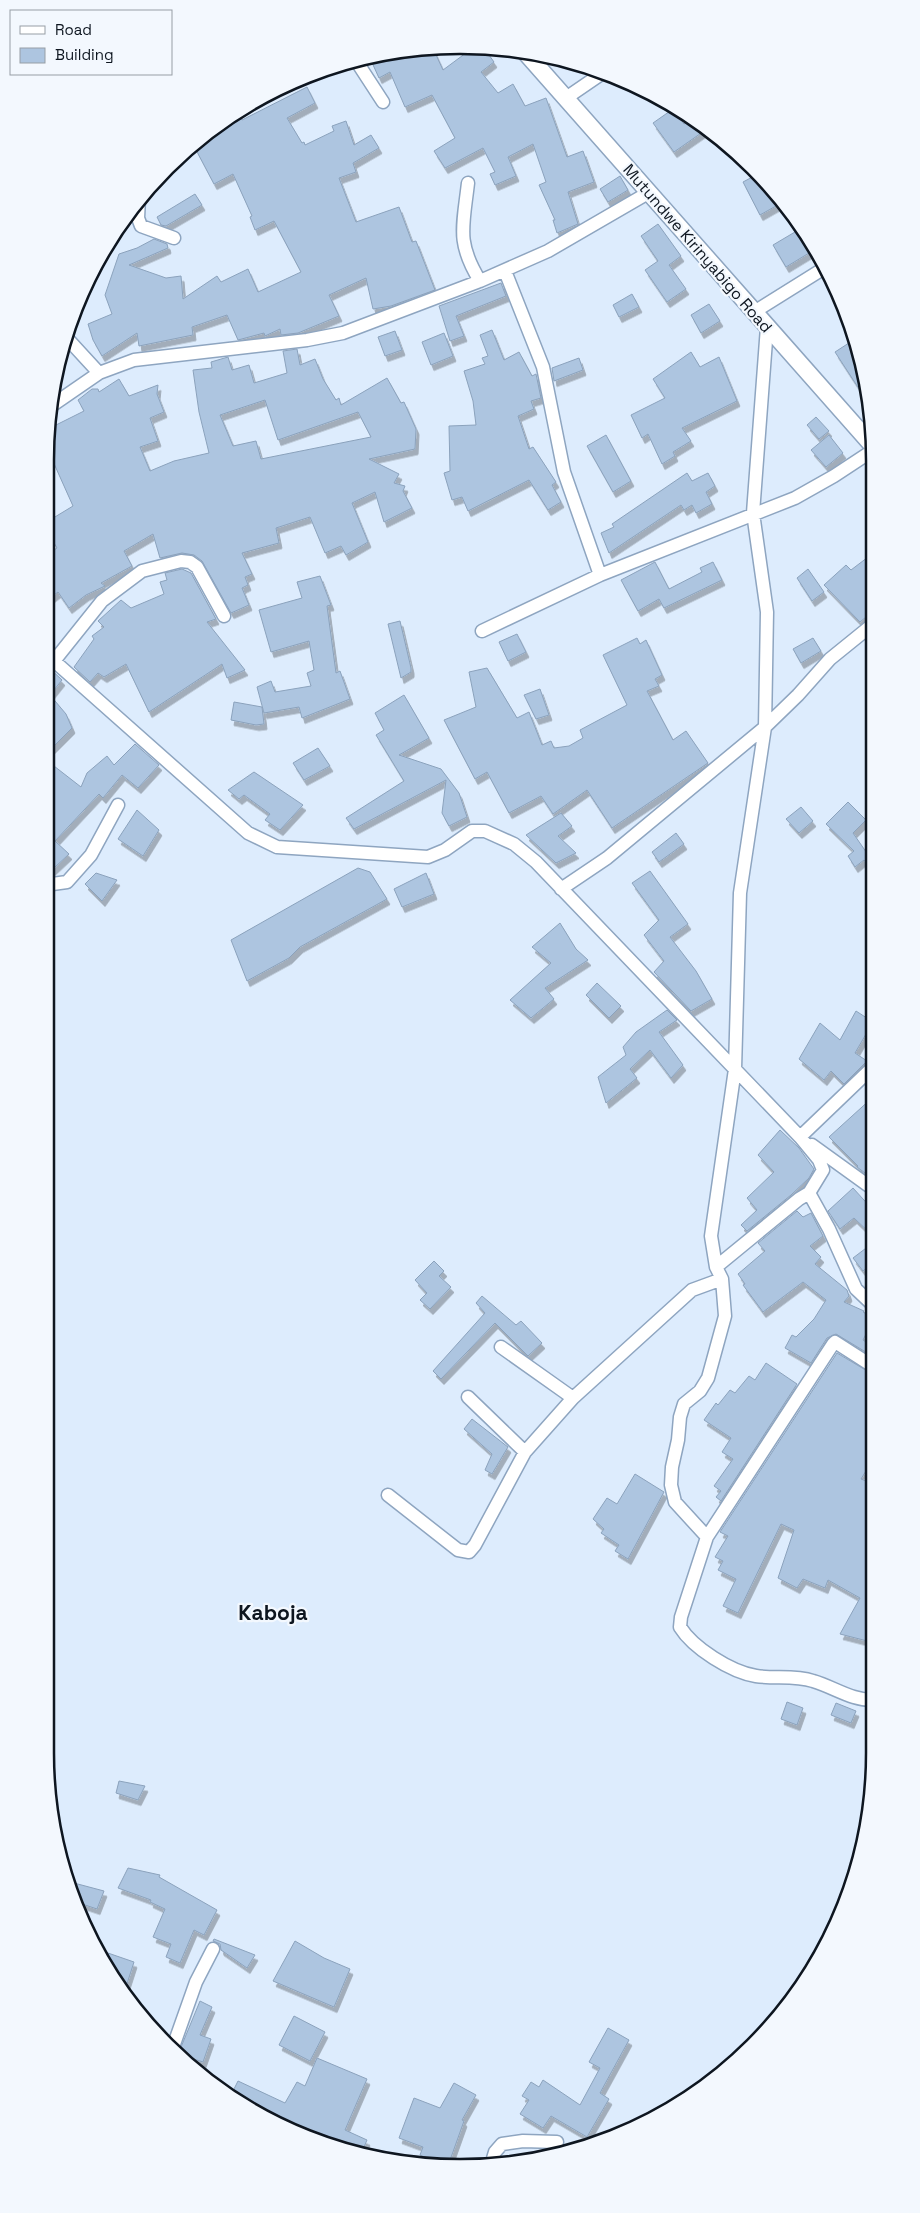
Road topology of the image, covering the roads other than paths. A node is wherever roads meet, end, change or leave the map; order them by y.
1 (533, 61) edge
2 (360, 67) edge
3 (596, 77) edge
4 (566, 98) junction
5 (383, 102) dead end
6 (468, 183) dead end
7 (648, 193) junction
8 (138, 213) edge
9 (174, 238) dead end
10 (505, 271) junction
11 (819, 271) edge
12 (480, 282) junction
13 (754, 312) junction
14 (768, 327) junction
15 (71, 342) edge
16 (99, 373) junction
17 (58, 401) edge
18 (865, 437) edge
19 (866, 455) edge
20 (754, 513) junction
21 (600, 575) junction
22 (224, 616) dead end
23 (866, 630) edge
24 (482, 631) dead end
25 (54, 652) edge
26 (54, 661) edge
27 (765, 727) junction
28 (118, 805) dead end
29 (54, 884) edge
30 (561, 889) junction
31 (734, 1069) junction
32 (866, 1074) edge
33 (800, 1137) junction
34 (866, 1183) edge
35 (809, 1193) junction
36 (716, 1267) junction
37 (722, 1279) junction
38 (866, 1298) edge
39 (502, 1346) dead end
40 (866, 1362) edge
41 (468, 1397) dead end
42 (573, 1398) junction
43 (525, 1452) junction
44 (388, 1495) dead end
45 (707, 1537) junction
46 (866, 1699) edge
47 (213, 1949) dead end
48 (175, 2042) edge
49 (557, 2142) dead end
50 (493, 2158) edge

1 - 4 street, Mutundwe Kirinyabigo Road
2 - 5 street
3 - 4 street
4 - 7 street, Mutundwe Kirinyabigo Road
6 - 12 street
7 - 10 street
7 - 13 street, Mutundwe Kirinyabigo Road
8 - 9 street
10 - 12 street
10 - 21 street
11 - 13 street
12 - 16 street
13 - 14 street, Mutundwe Kirinyabigo Road
14 - 18 street, Mutundwe Kirinyabigo Road
14 - 20 street
15 - 16 street
16 - 17 street
19 - 20 street
20 - 21 street
20 - 27 street
21 - 24 street
22 - 25 street
23 - 27 street
26 - 30 street
27 - 30 street
27 - 31 street
28 - 29 street
30 - 31 street
31 - 33 street
31 - 36 street
32 - 33 street
33 - 34 street
33 - 35 street
35 - 36 street
35 - 38 street
36 - 37 street
37 - 42 street
37 - 45 street
39 - 42 street
40 - 45 street
41 - 43 street
42 - 43 street
43 - 44 street
45 - 46 street
47 - 48 street
49 - 50 street

